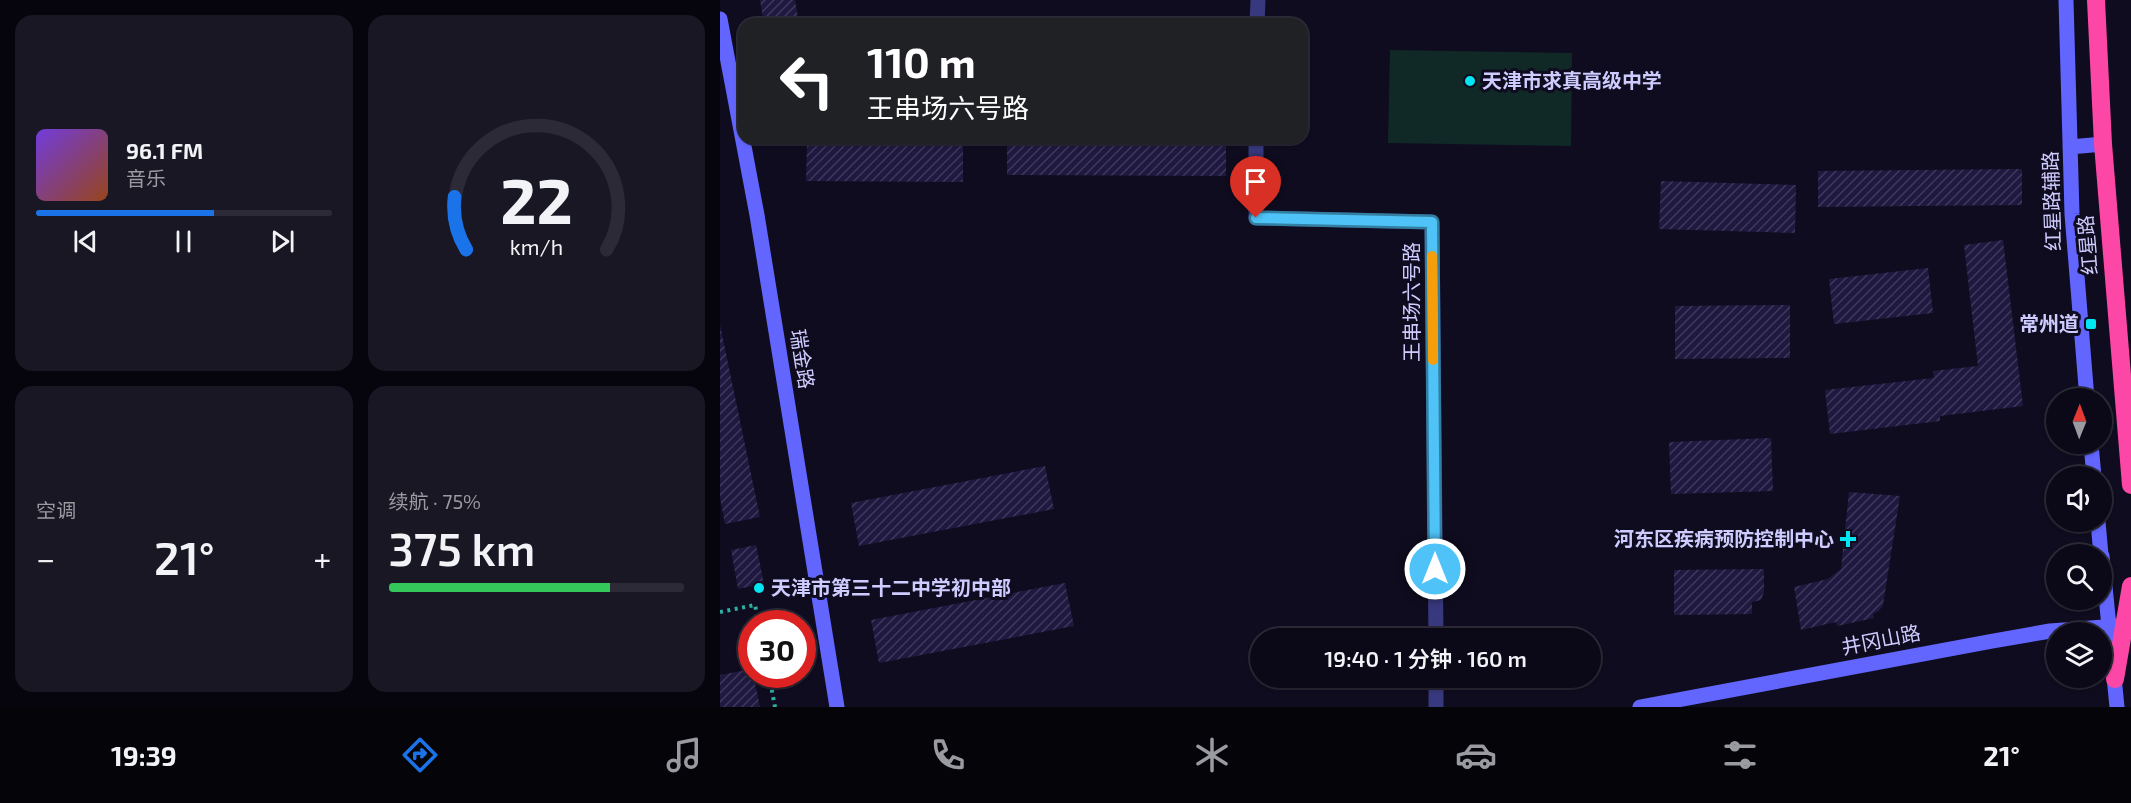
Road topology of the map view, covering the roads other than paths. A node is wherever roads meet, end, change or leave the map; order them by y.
1 (1257, 0) edge
2 (2066, 0) edge
3 (2096, 0) edge
4 (1257, 18) edge
5 (720, 19) edge
6 (738, 114) edge
7 (744, 144) edge
8 (1256, 144) edge
9 (2103, 144) junction
10 (2070, 147) junction
11 (2085, 388) edge
12 (2131, 485) edge
13 (2131, 586) edge
14 (2112, 605) edge
15 (1436, 628) edge
16 (2118, 631) edge
17 (2046, 642) edge
18 (2115, 679) joint
19 (1436, 688) edge
20 (837, 707) edge
21 (1436, 707) edge
22 (1640, 707) edge
23 (1694, 707) edge
24 (2117, 707) edge

1 - 4 street
2 - 10 street, 红星路辅路
3 - 9 highway, 红星路
5 - 6 street, 瑞金路
7 - 20 street, 瑞金路
8 - 15 street, 王串场六号路
9 - 10 street
9 - 12 highway, 红星路
10 - 11 street, 红星路辅路
13 - 16 highway
14 - 16 street
16 - 18 highway
16 - 22 street, 井冈山路
17 - 23 street, 井冈山路
18 - 24 street
19 - 21 street

